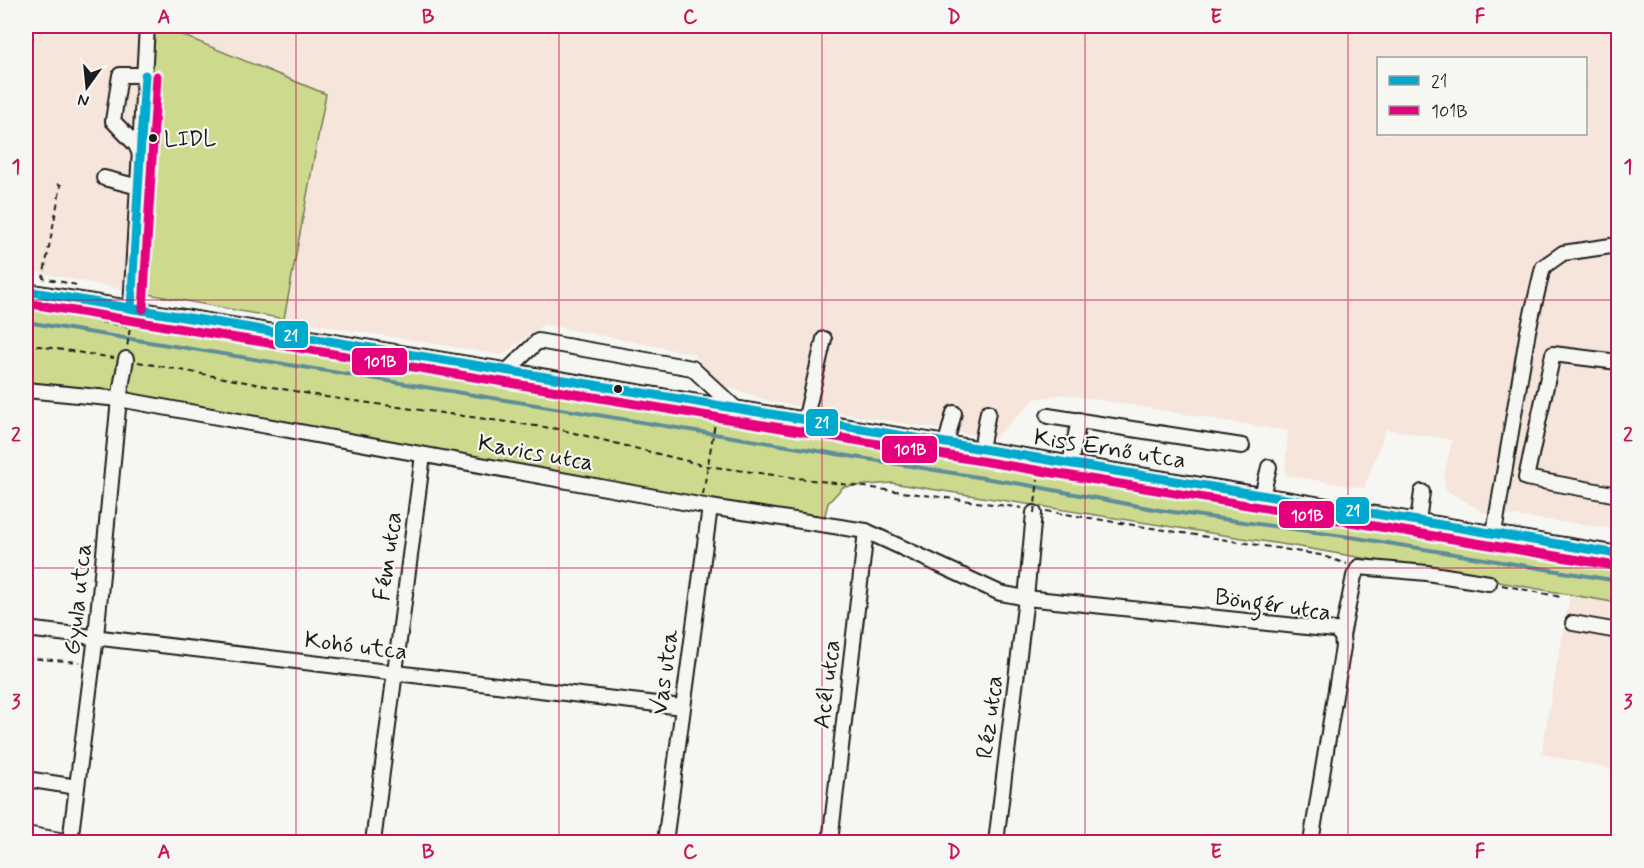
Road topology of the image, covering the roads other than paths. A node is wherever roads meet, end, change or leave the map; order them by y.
1 (147, 26) edge
2 (145, 75) junction
3 (141, 156) junction
4 (104, 178) dead end
5 (139, 187) junction
6 (1618, 245) edge
7 (26, 291) edge
8 (130, 308) junction
9 (824, 339) dead end
10 (126, 359) road end
11 (1618, 362) edge
12 (507, 370) junction
13 (26, 390) edge
14 (119, 399) junction
15 (734, 407) junction
16 (988, 412) dead end
17 (954, 413) dead end
18 (1048, 416) dead end
19 (1079, 420) junction
20 (806, 421) junction
21 (946, 443) junction
22 (1242, 446) dead end
23 (981, 449) junction
24 (423, 455) junction
25 (1070, 464) junction
26 (1269, 467) dead end
27 (1422, 492) dead end
28 (1618, 495) edge
29 (1262, 496) junction
30 (710, 507) junction
31 (1034, 511) road end
32 (1418, 521) junction
33 (866, 531) junction
34 (1494, 533) junction
35 (1618, 554) edge
36 (1490, 583) road end
37 (1026, 598) junction
38 (1573, 623) dead end
39 (26, 629) edge
40 (1618, 631) edge
41 (96, 636) junction
42 (1342, 636) junction
43 (394, 672) junction
44 (682, 707) junction
45 (26, 779) edge
46 (77, 787) junction
47 (26, 834) edge
48 (70, 842) edge
49 (373, 843) edge
50 (664, 843) edge
51 (830, 843) edge
52 (996, 843) edge
53 (1311, 843) edge

1 - 2 street
2 - 3 street
2 - 3 street
3 - 5 street
4 - 5 street
5 - 8 street
6 - 34 street
7 - 8 street, Kiss Ernő utca
8 - 12 street, Kiss Ernő utca
9 - 20 street
10 - 14 street, Gyula utca
11 - 28 street
12 - 15 street, Kiss Ernő utca
12 - 15 street
13 - 14 street, Kavics utca
14 - 24 street, Kavics utca
14 - 41 street, Gyula utca
15 - 20 street, Kiss Ernő utca
16 - 23 street
17 - 21 street
18 - 19 street
19 - 22 street
19 - 25 street
20 - 21 street, Kiss Ernő utca
21 - 23 street, Kiss Ernő utca
23 - 25 street, Kiss Ernő utca
24 - 30 street, Kavics utca
24 - 43 street, Fém utca
25 - 29 street, Kiss Ernő utca
26 - 29 street
27 - 32 street
29 - 32 street, Kiss Ernő utca
30 - 33 street, Kavics utca
30 - 44 street, Vas utca
31 - 37 street, Réz utca
32 - 34 street, Kiss Ernő utca
33 - 37 street, Kavics utca
33 - 51 street, Acél utca
34 - 35 street, Kiss Ernő utca
36 - 42 street
37 - 42 street, Böngér utca
37 - 52 street, Réz utca
38 - 40 street
39 - 41 street, Kohó utca
41 - 43 street, Kohó utca
41 - 46 street, Gyula utca
42 - 53 street, Böngér utca
43 - 44 street, Kohó utca
43 - 49 street, Fém utca
44 - 50 street, Vas utca
45 - 46 street
46 - 48 street, Gyula utca
47 - 48 street

